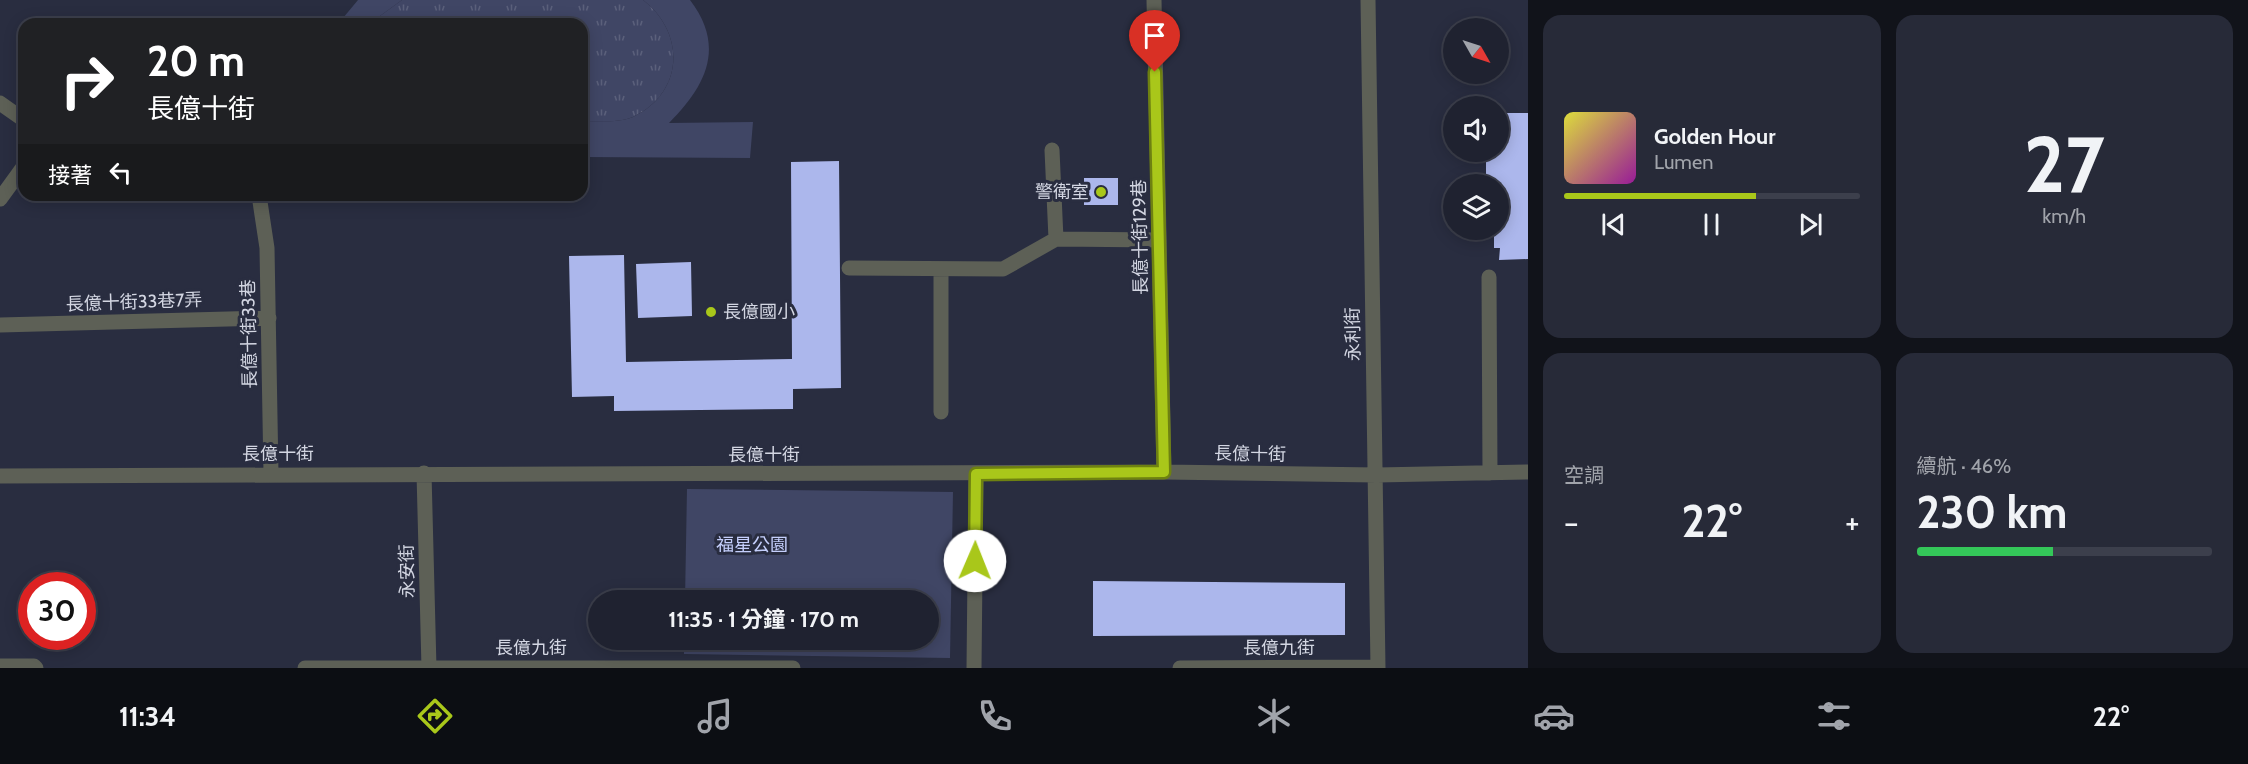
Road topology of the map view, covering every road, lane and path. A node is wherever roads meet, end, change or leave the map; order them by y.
1 (1154, 0) edge
2 (1368, 0) edge
3 (0, 103) edge
4 (18, 116) edge
5 (1052, 150) dead end
6 (18, 174) edge
7 (0, 199) edge
8 (261, 201) edge
9 (1056, 239) junction
10 (1159, 240) junction
11 (849, 268) dead end
12 (941, 270) junction
13 (1488, 277) dead end
14 (269, 318) junction
15 (0, 325) edge
16 (941, 412) dead end
17 (1164, 472) junction
18 (1528, 472) edge
19 (424, 473) junction
20 (1490, 473) junction
21 (271, 474) junction
22 (976, 474) junction
23 (1377, 475) junction
24 (0, 476) edge
25 (0, 666) edge
26 (429, 667) edge
27 (1378, 667) edge
28 (36, 668) edge
29 (305, 668) edge
30 (544, 668) edge
31 (706, 668) edge
32 (794, 668) edge
33 (974, 668) edge
34 (1180, 668) edge

1 - 10 street, 長億十街129巷
2 - 23 street, 永利街
3 - 4 street
5 - 9 street
6 - 7 street
8 - 14 street, 長億十街33巷
9 - 10 street
9 - 12 street
10 - 17 street, 長億十街129巷
11 - 12 street
12 - 16 street
13 - 20 street
14 - 15 street, 長億十街33巷7弄
14 - 21 street, 長億十街33巷
17 - 22 street, 長億十街
17 - 23 street, 長億十街
18 - 20 street, 長億十街
19 - 21 street, 長億十街
19 - 22 street, 長億十街
19 - 26 street, 永安街
20 - 23 street, 長億十街
21 - 24 street, 長億十街
22 - 33 street
23 - 27 street, 永利街
25 - 28 street
26 - 29 street, 長億九街
26 - 30 street, 長億九街
27 - 34 street, 長億九街
30 - 31 street, 長億九街
31 - 32 street, 長億九街

